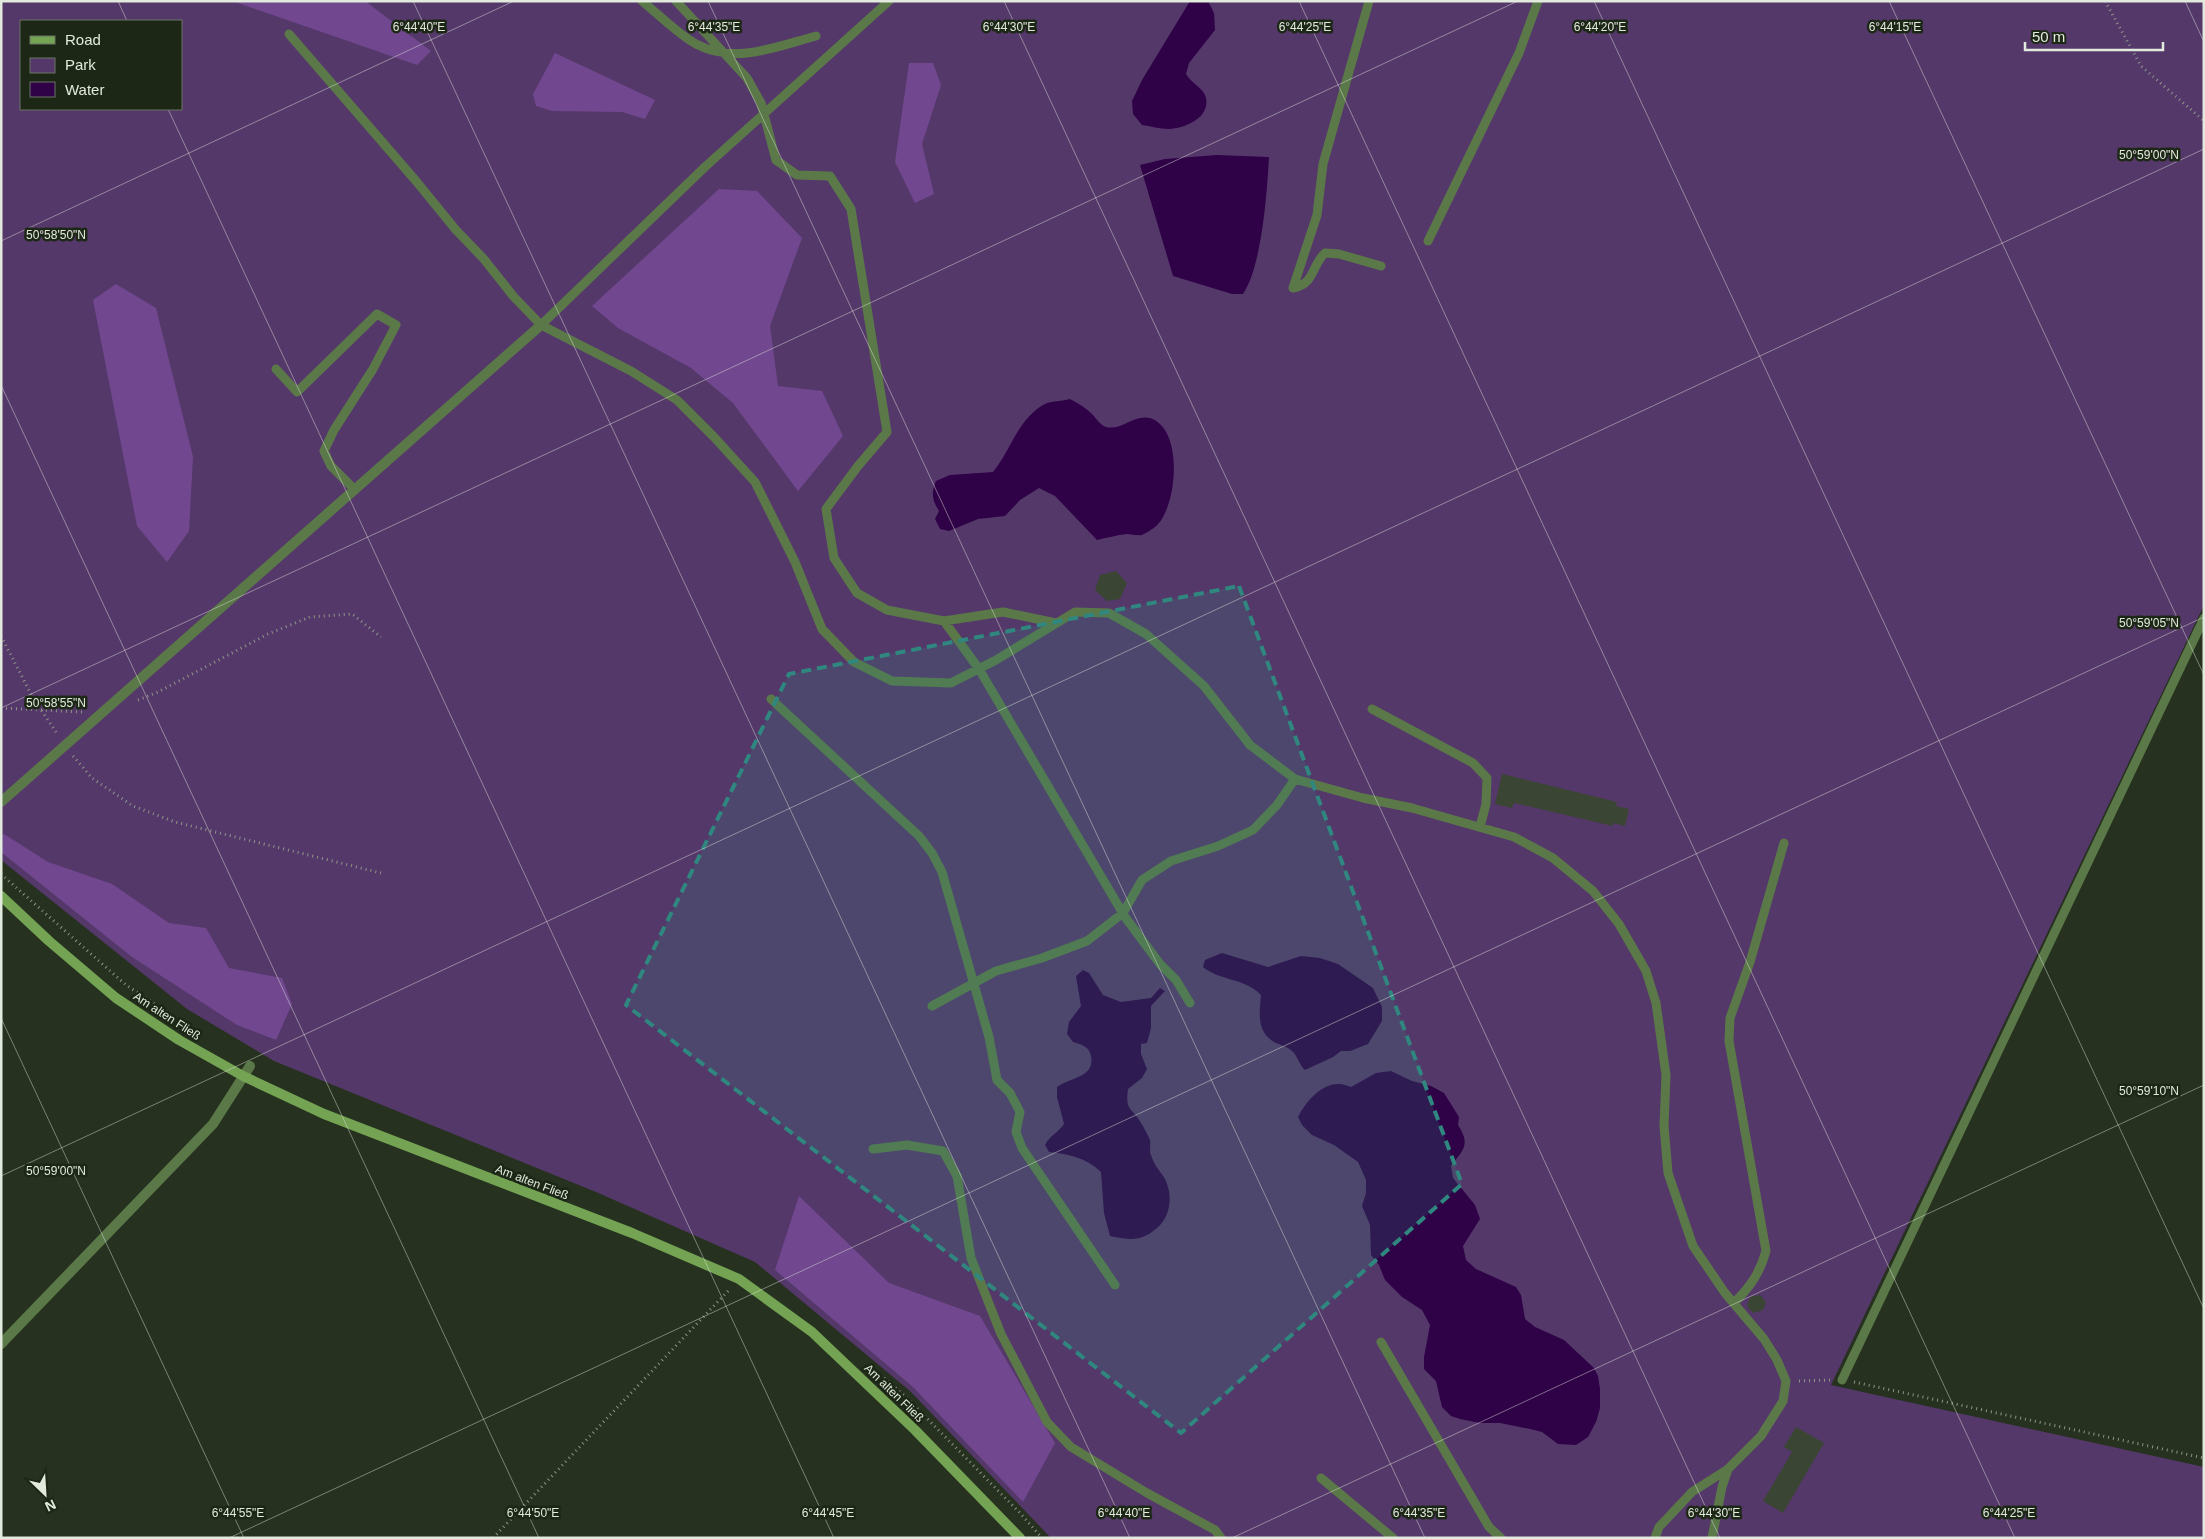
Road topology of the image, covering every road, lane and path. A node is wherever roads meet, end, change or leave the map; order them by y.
1 (642, 1) edge
2 (676, 1) edge
3 (889, 1) edge
4 (1369, 1) edge
5 (1538, 1) edge
6 (2105, 1) edge
7 (288, 34) dead end
8 (816, 36) dead end
9 (727, 54) junction
10 (763, 115) junction
11 (2204, 121) edge
12 (1428, 241) dead end
13 (1381, 266) dead end
14 (540, 325) junction
15 (276, 369) dead end
16 (355, 490) junction
17 (2204, 618) edge
18 (944, 621) junction
19 (1056, 623) junction
20 (1, 636) edge
21 (380, 637) dead end
22 (979, 668) junction
23 (771, 699) dead end
24 (135, 702) dead end
25 (1, 708) edge
26 (1372, 709) dead end
27 (42, 711) junction
28 (103, 713) junction
29 (65, 747) junction
30 (1295, 780) junction
31 (1, 802) edge
32 (1480, 827) junction
33 (1784, 843) dead end
34 (381, 873) dead end
35 (1, 896) edge
36 (1123, 913) junction
37 (974, 982) junction
38 (1190, 1003) dead end
39 (932, 1006) dead end
40 (250, 1066) dead end
41 (244, 1076) junction
42 (873, 1149) dead end
43 (739, 1279) junction
44 (1115, 1285) dead end
45 (1734, 1303) junction
46 (1381, 1342) dead end
47 (1, 1344) edge
48 (1842, 1380) junction
49 (1786, 1381) junction
50 (2204, 1458) edge
51 (1728, 1469) junction
52 (1321, 1478) dead end
53 (493, 1538) edge
54 (1020, 1538) edge
55 (1221, 1538) edge
56 (1393, 1538) edge
57 (1501, 1538) edge
58 (1655, 1538) edge
59 (1712, 1538) edge

1 - 9 lane
2 - 9 lane
3 - 10 lane
4 - 13 lane
5 - 12 lane
6 - 11 path
7 - 14 lane
8 - 9 lane
9 - 10 lane
10 - 14 lane
10 - 18 lane
14 - 16 street
14 - 22 lane
15 - 16 lane
16 - 28 street
17 - 48 lane
18 - 19 lane
18 - 22 lane
19 - 22 lane
19 - 30 lane
20 - 27 path
21 - 24 path
22 - 36 lane
23 - 37 lane
25 - 27 path
26 - 32 lane
27 - 28 path
27 - 29 path
28 - 29 street
29 - 31 street
29 - 34 path
30 - 32 lane
30 - 36 lane
32 - 45 lane
33 - 45 lane
35 - 41 main road, Am alten Fließ
36 - 37 lane
36 - 38 lane
37 - 39 lane
37 - 44 lane
40 - 41 street
41 - 43 main road, Am alten Fließ
41 - 47 street
42 - 55 lane
43 - 53 path
43 - 54 main road, Am alten Fließ
45 - 49 lane
46 - 57 lane
48 - 49 path
48 - 50 path
49 - 51 lane
51 - 58 lane
51 - 59 lane
52 - 56 lane

